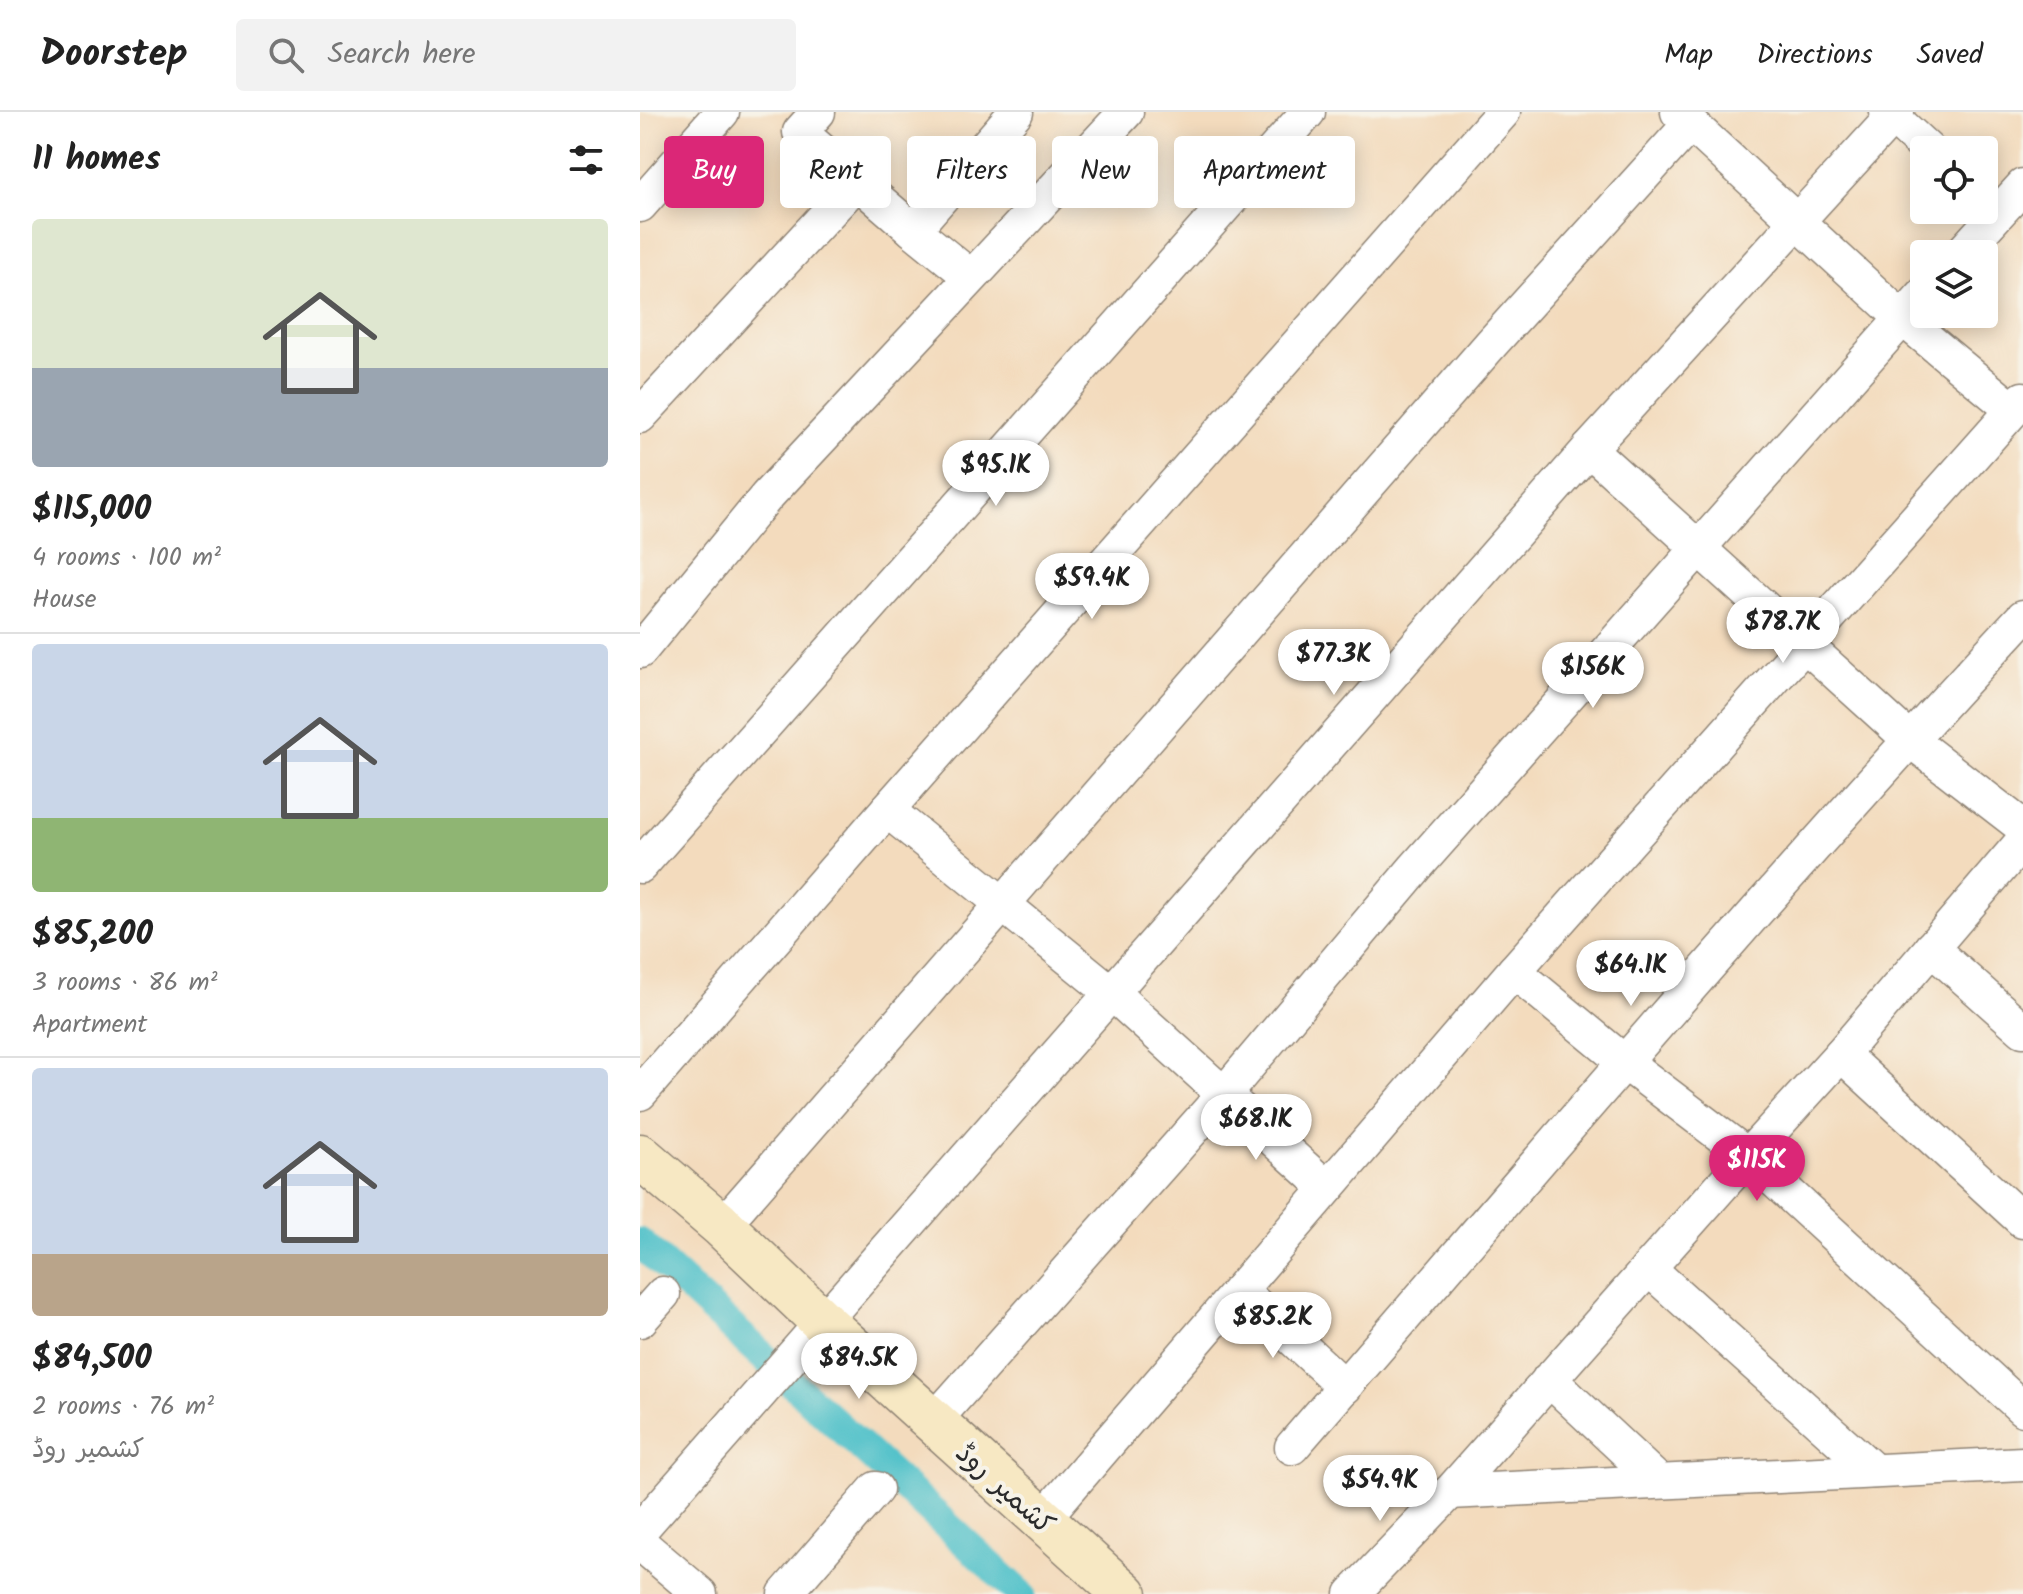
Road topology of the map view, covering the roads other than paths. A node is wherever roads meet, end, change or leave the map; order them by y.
1 (722, 112) edge
2 (818, 112) edge
3 (1016, 112) edge
4 (1126, 112) edge
5 (1308, 112) edge
6 (1503, 112) edge
7 (1892, 114) edge
8 (1684, 117) edge
9 (805, 136) edge
10 (1914, 136) edge
11 (2023, 186) edge
12 (1998, 203) edge
13 (640, 205) edge
14 (833, 208) edge
15 (887, 208) edge
16 (1797, 221) junction
17 (913, 230) junction
18 (971, 277) junction
19 (1910, 304) edge
20 (1910, 309) edge
21 (1937, 328) edge
22 (2018, 404) edge
23 (640, 416) edge
24 (1589, 449) junction
25 (1698, 548) junction
26 (2023, 617) edge
27 (1803, 644) junction
28 (640, 651) edge
29 (1909, 739) junction
30 (887, 810) junction
31 (2023, 827) edge
32 (2023, 841) edge
33 (640, 866) edge
34 (1001, 904) junction
35 (1931, 948) junction
36 (1514, 971) junction
37 (1113, 994) junction
38 (2023, 1030) edge
39 (1841, 1054) junction
40 (1623, 1061) junction
41 (640, 1093) edge
42 (1225, 1093) junction
43 (640, 1156) edge
44 (1748, 1156) junction
45 (1327, 1188) junction
46 (2023, 1221) edge
47 (722, 1226) junction
48 (1648, 1268) junction
49 (1240, 1290) junction
50 (663, 1294) dead end
51 (640, 1320) edge
52 (822, 1324) junction
53 (1549, 1379) junction
54 (1345, 1387) junction
55 (2023, 1409) edge
56 (933, 1422) junction
57 (1292, 1447) dead end
58 (2023, 1464) edge
59 (1874, 1471) junction
60 (1658, 1481) junction
61 (876, 1489) dead end
62 (1450, 1492) junction
63 (1042, 1520) junction
64 (640, 1530) edge
65 (640, 1543) edge
66 (700, 1594) edge
67 (785, 1594) edge
68 (1125, 1594) edge
69 (1352, 1594) edge

1 - 13 street
2 - 9 street
3 - 17 street
4 - 18 street
5 - 33 street
6 - 30 street
7 - 10 street
7 - 16 street
8 - 16 street
8 - 34 street
11 - 12 street
14 - 23 street
15 - 17 street
16 - 19 street
16 - 24 street
17 - 18 street
18 - 28 street
20 - 25 street
21 - 22 street
22 - 27 street
24 - 25 street
24 - 37 street
25 - 27 street
25 - 42 street
26 - 29 street
27 - 29 street
27 - 36 street
29 - 31 street
29 - 40 street
30 - 34 street
30 - 41 street
32 - 35 street
34 - 37 street
34 - 47 street
35 - 38 street
35 - 39 street
36 - 40 street
36 - 45 street
37 - 42 street
37 - 52 street
39 - 44 street
39 - 46 street
40 - 44 street
40 - 54 street
42 - 45 street
42 - 56 street
43 - 47 main road, کشمیر روڈ
44 - 48 street
44 - 55 street
45 - 49 street
47 - 52 main road, کشمیر روڈ
48 - 53 street
48 - 59 street
49 - 54 street
49 - 63 street
50 - 51 street
52 - 56 main road, کشمیر روڈ
52 - 64 street
53 - 60 street
53 - 62 street
54 - 57 street
56 - 63 main road, کشمیر روڈ
58 - 59 street
59 - 60 street
60 - 62 street
61 - 67 street
62 - 69 street
63 - 68 main road, کشمیر روڈ
65 - 66 street

